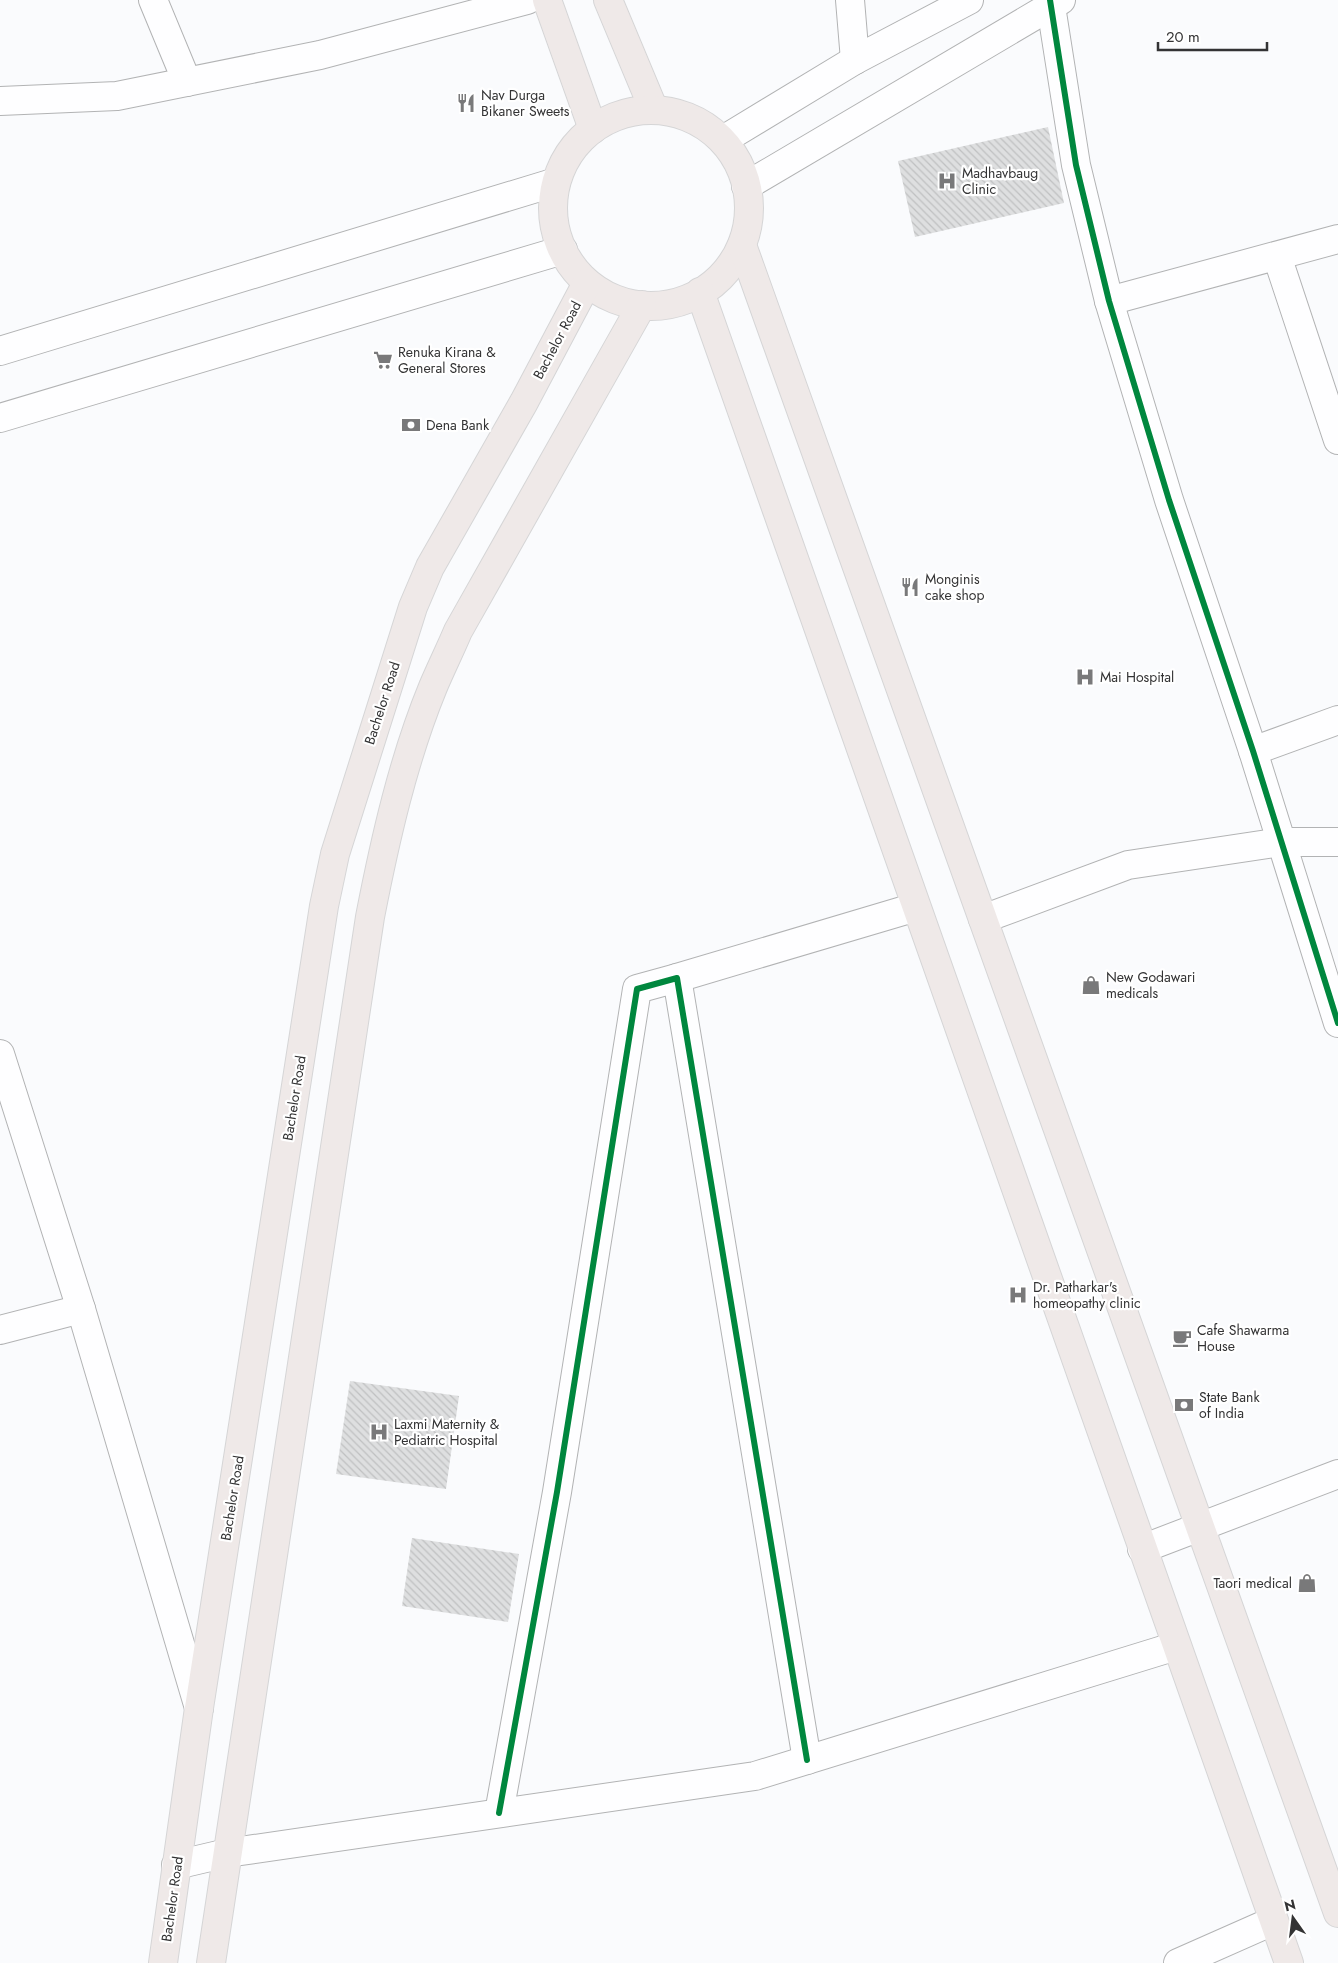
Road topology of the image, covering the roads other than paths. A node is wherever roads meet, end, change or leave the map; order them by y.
1 (153, 0) edge
2 (527, 0) edge
3 (547, 0) edge
4 (608, 0) edge
5 (969, 0) edge
6 (1054, 2) edge
7 (848, 5) edge
8 (855, 60) junction
9 (187, 82) junction
10 (0, 101) edge
11 (654, 110) junction
12 (593, 129) junction
13 (723, 140) junction
14 (556, 182) junction
15 (746, 186) junction
16 (1338, 239) edge
17 (742, 245) junction
18 (563, 250) junction
19 (1277, 256) junction
20 (588, 283) junction
21 (700, 292) junction
22 (1109, 301) junction
23 (642, 305) junction
24 (0, 351) edge
25 (0, 418) edge
26 (1338, 440) edge
27 (1338, 720) edge
28 (1253, 751) junction
29 (1281, 842) junction
30 (1338, 842) edge
31 (916, 907) junction
32 (982, 919) junction
33 (1331, 976) edge
34 (677, 978) junction
35 (1338, 1023) edge
36 (0, 1054) edge
37 (81, 1310) junction
38 (0, 1330) edge
39 (1338, 1474) edge
40 (1200, 1527) junction
41 (1142, 1548) junction
42 (1176, 1646) junction
43 (199, 1708) junction
44 (807, 1760) junction
45 (499, 1813) junction
46 (227, 1853) junction
47 (176, 1865) junction
48 (1338, 1913) edge
49 (1273, 1921) junction
50 (163, 1963) edge
51 (212, 1963) edge
52 (1178, 1963) edge
53 (1289, 1963) edge

1 - 9 street
2 - 9 street
3 - 12 main road
4 - 11 main road
5 - 8 street
6 - 15 street
6 - 22 street
7 - 8 street
8 - 13 street
9 - 10 street
11 - 12 main road
11 - 13 main road
12 - 14 main road
13 - 15 main road
14 - 18 main road
14 - 24 street
15 - 17 main road
16 - 19 street
17 - 21 main road
17 - 32 main road
18 - 20 main road
18 - 25 street
19 - 22 street
19 - 26 street
20 - 23 main road
20 - 43 main road, Bachelor Road
21 - 23 main road
21 - 31 main road
22 - 28 street
23 - 46 main road
27 - 28 street
28 - 29 street
29 - 30 street
29 - 32 street
29 - 33 street
31 - 34 street
31 - 41 main road
32 - 40 main road
33 - 35 street
34 - 44 street
34 - 45 street
36 - 37 street
37 - 38 street
37 - 43 street
39 - 40 street
40 - 41 street
40 - 48 main road
41 - 42 main road
42 - 44 street
42 - 49 main road
43 - 47 main road, Bachelor Road
44 - 45 street
45 - 46 street
46 - 47 street
46 - 51 main road
47 - 50 main road, Bachelor Road
49 - 52 street
49 - 53 main road

